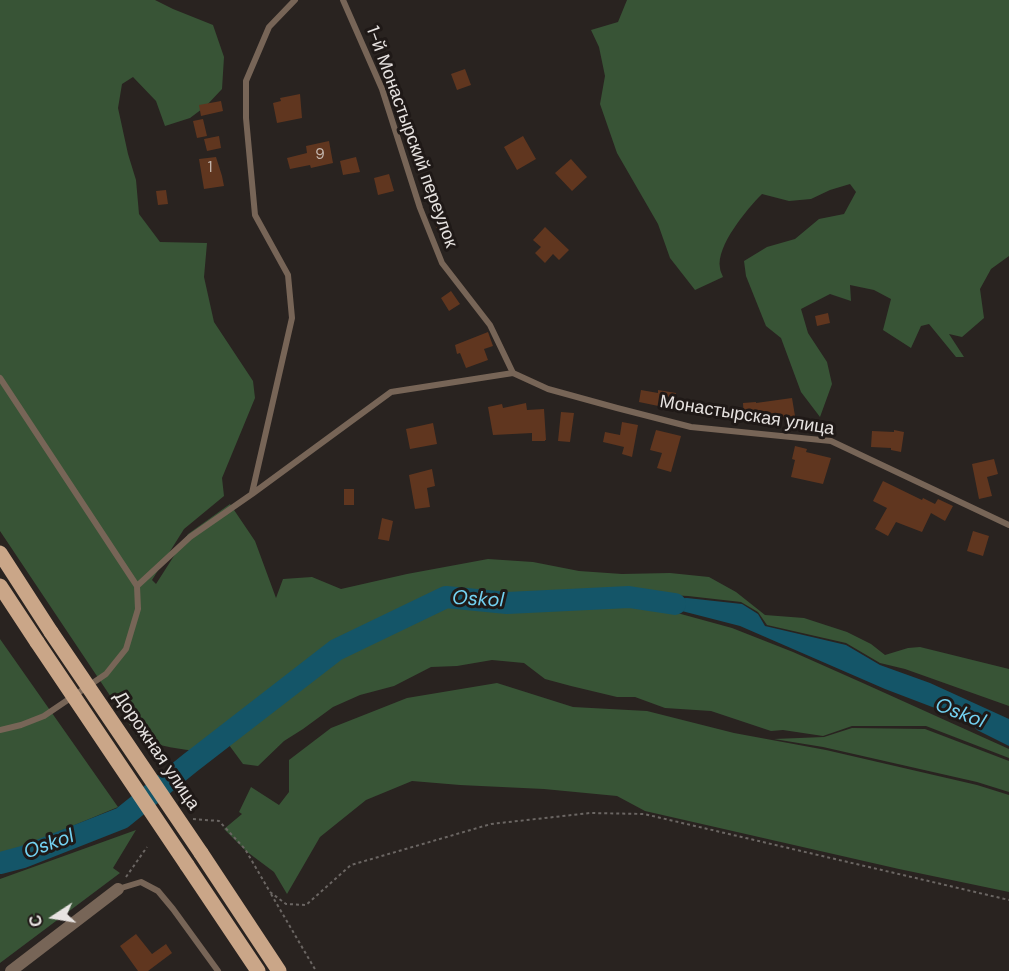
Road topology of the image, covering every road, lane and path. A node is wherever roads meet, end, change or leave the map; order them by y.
1 (295, 0) edge
2 (343, 0) edge
3 (513, 373) junction
4 (0, 378) edge
5 (252, 494) junction
6 (1009, 525) edge
7 (0, 554) edge
8 (0, 585) edge
9 (137, 586) junction
10 (0, 730) edge
11 (193, 819) dead end
12 (147, 847) dead end
13 (118, 889) junction
14 (270, 892) junction
15 (1009, 900) edge
16 (10, 971) edge
17 (218, 971) edge
18 (258, 971) edge
19 (279, 971) edge
20 (316, 971) edge

1 - 5 lane
2 - 3 lane, 1-й Монастырский переулок
3 - 5 lane
3 - 6 lane, Монастырская улица
4 - 9 lane
5 - 9 lane
7 - 19 main road, Дорожная улица, bridge
8 - 18 main road, bridge
9 - 10 lane
11 - 14 path
12 - 13 path
13 - 16 street
13 - 17 lane
14 - 15 path
14 - 20 path

